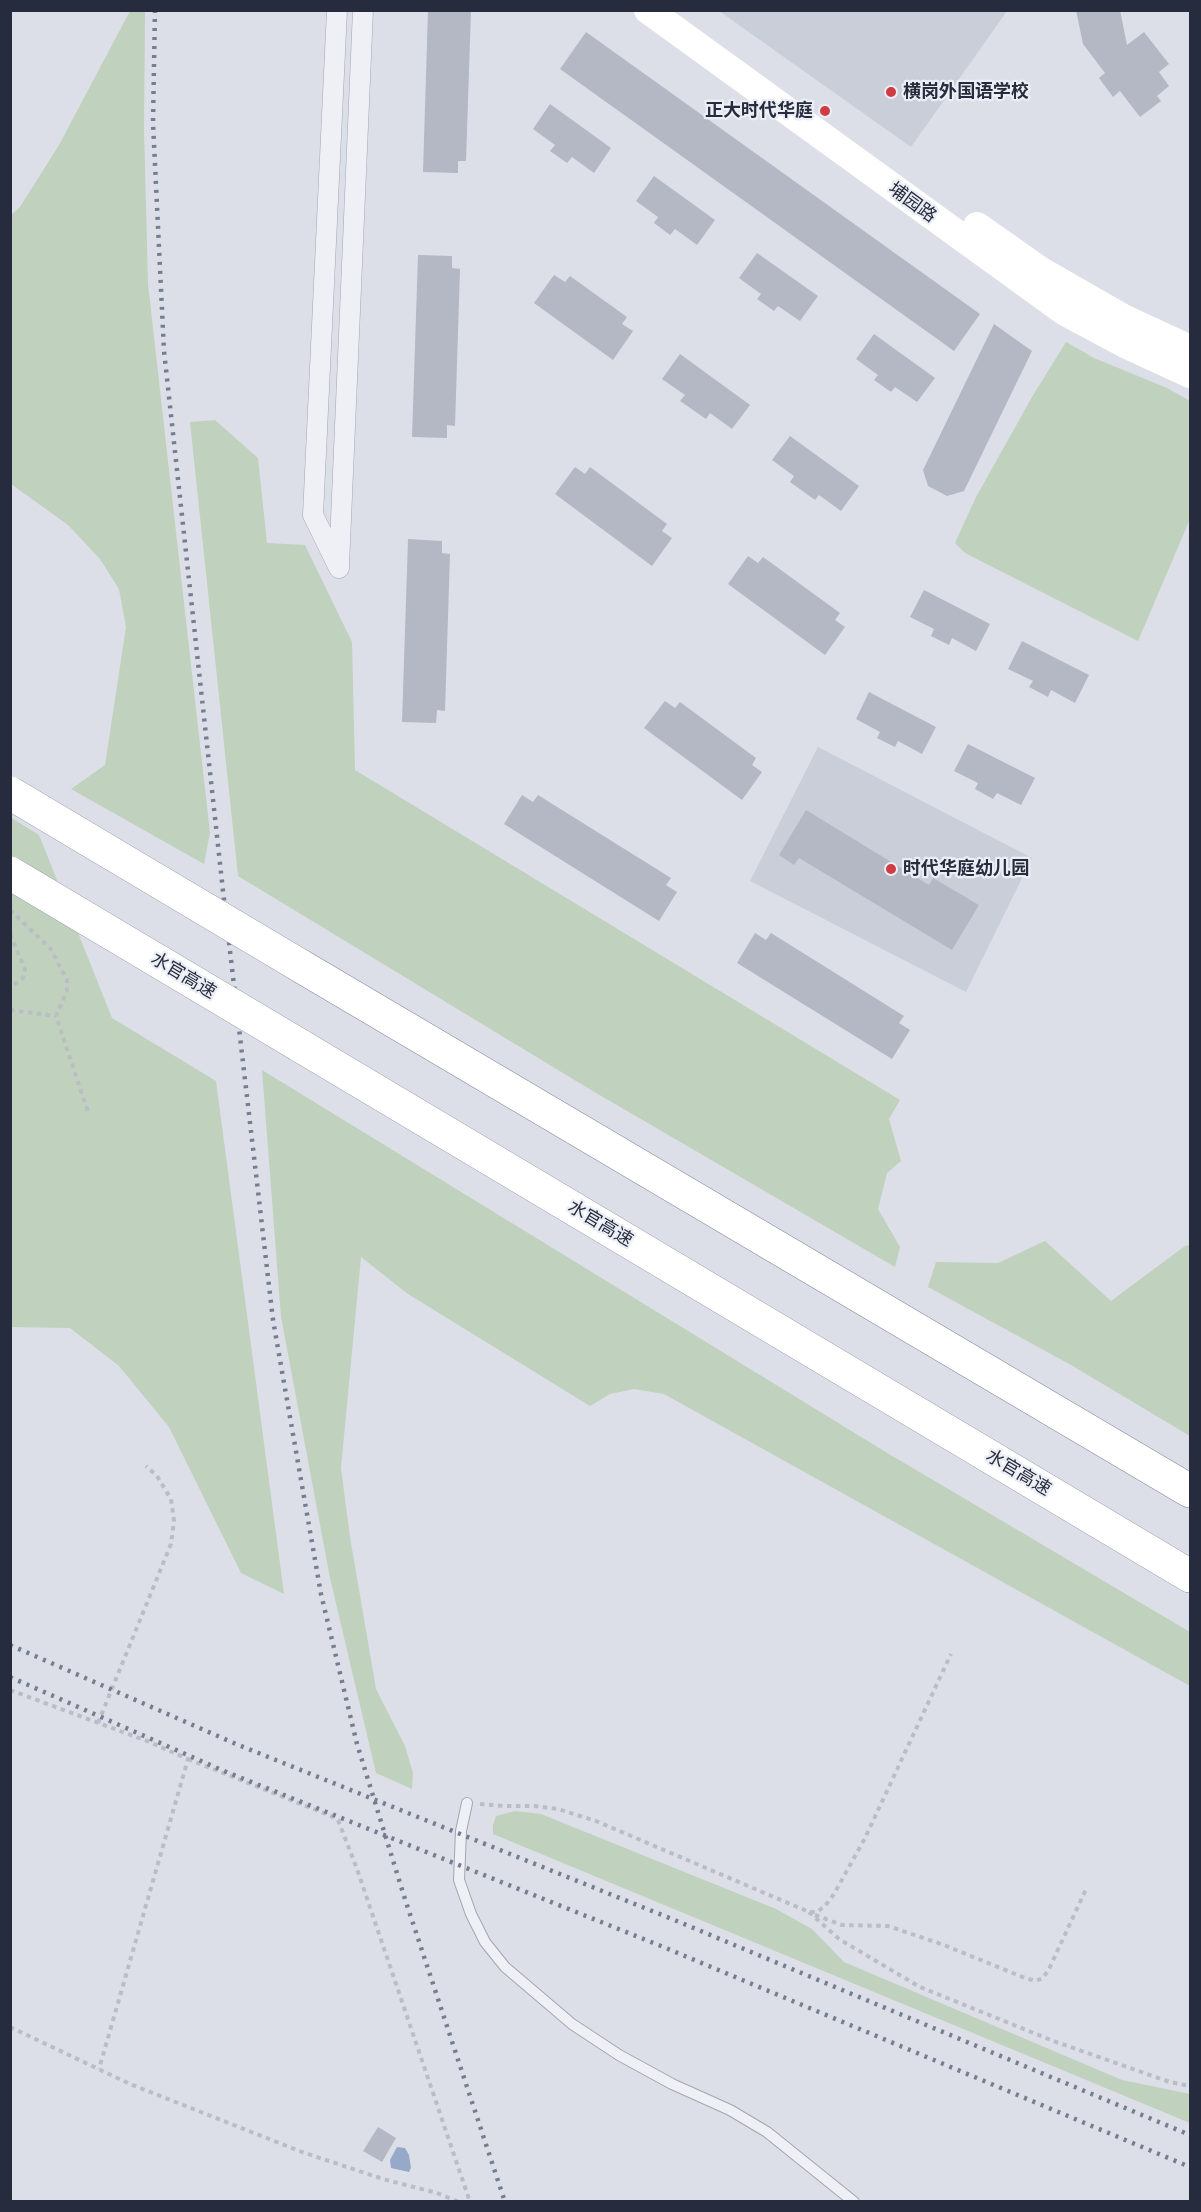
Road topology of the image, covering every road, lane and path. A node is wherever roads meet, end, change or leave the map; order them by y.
1 (337, 10) edge
2 (363, 10) edge
3 (648, 10) edge
4 (681, 10) edge
5 (1191, 350) edge
6 (1191, 374) edge
7 (10, 793) edge
8 (10, 873) edge
9 (10, 910) edge
10 (10, 934) edge
11 (10, 988) edge
12 (10, 1010) edge
13 (56, 1016) junction
14 (89, 1115) dead end
15 (146, 1466) dead end
16 (1191, 1491) edge
17 (1191, 1576) edge
18 (951, 1654) dead end
19 (10, 1690) edge
20 (98, 1723) junction
21 (188, 1759) junction
22 (467, 1803) joint
23 (1087, 1887) dead end
24 (809, 1912) junction
25 (10, 2027) edge
26 (99, 2069) junction
27 (1191, 2086) edge
28 (459, 2202) edge
29 (470, 2202) edge
30 (854, 2202) edge

1 - 2 street
3 - 6 street, 埔园路
4 - 5 street, 埔园路
7 - 16 highway, bridge
8 - 17 highway, 水官高速, bridge
9 - 13 path
10 - 11 path
12 - 13 path
13 - 14 path
15 - 20 path
18 - 24 path
19 - 20 path
20 - 21 path
21 - 26 path
21 - 29 path
22 - 24 path
22 - 30 lane
23 - 24 path
24 - 27 path
25 - 26 path
26 - 28 path

